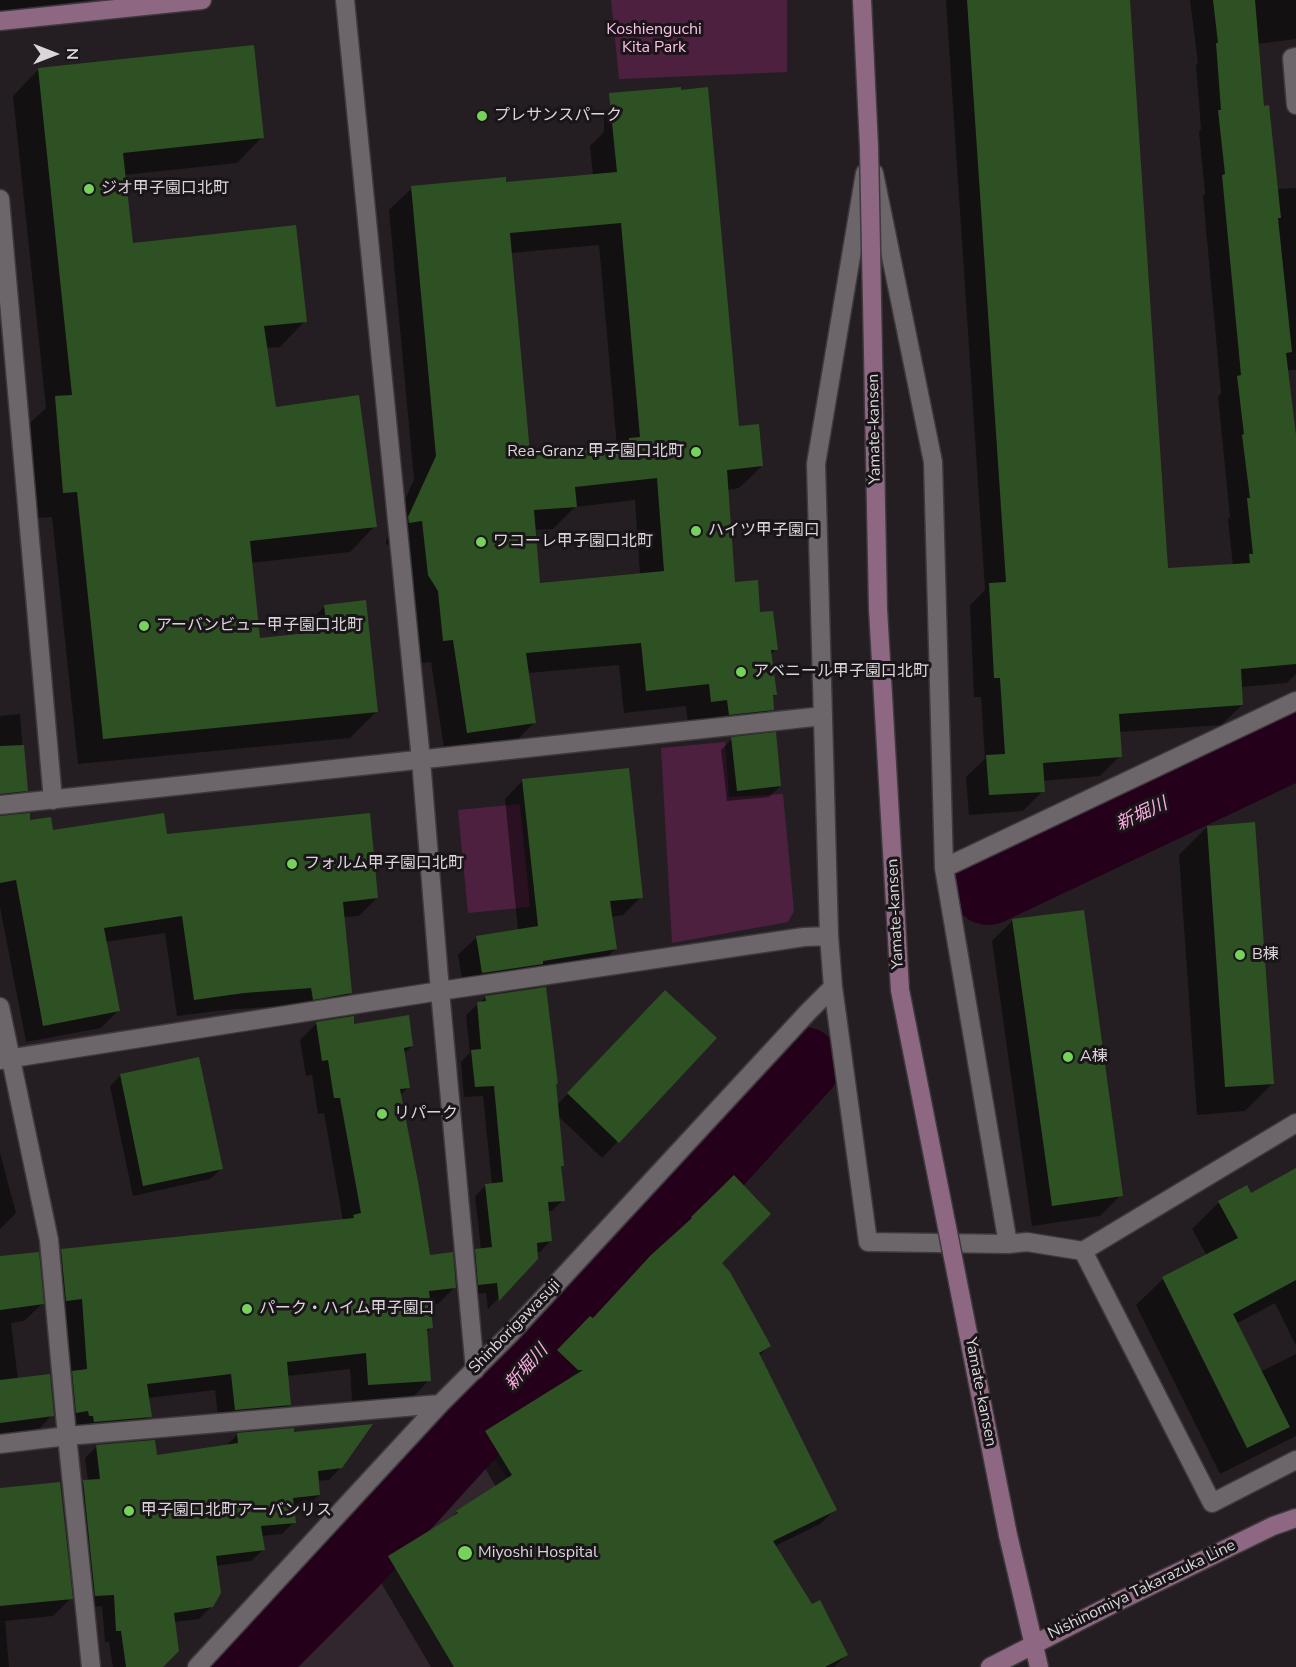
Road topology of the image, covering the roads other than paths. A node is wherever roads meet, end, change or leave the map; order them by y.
1 (202, 0) edge
2 (345, 0) edge
3 (862, 0) edge
4 (0, 21) edge
5 (1296, 57) edge
6 (1296, 105) edge
7 (869, 147) junction
8 (0, 199) edge
9 (1296, 701) edge
10 (823, 716) junction
11 (421, 760) junction
12 (52, 800) junction
13 (0, 805) edge
14 (944, 868) junction
15 (829, 936) junction
16 (833, 987) junction
17 (440, 991) junction
18 (0, 1007) edge
19 (5, 1058) edge
20 (1296, 1123) edge
21 (1008, 1244) junction
22 (1083, 1251) junction
23 (475, 1370) junction
24 (440, 1404) junction
25 (67, 1436) junction
26 (0, 1444) edge
27 (1296, 1460) edge
28 (1296, 1518) edge
29 (1034, 1644) junction
30 (91, 1667) edge
31 (197, 1667) edge
32 (990, 1667) edge
33 (1039, 1667) edge

1 - 4 street
2 - 11 street
3 - 7 street, Yamate-kansen
5 - 6 street
7 - 10 street
7 - 14 street
7 - 29 street, Yamate-kansen, bridge
8 - 12 street
9 - 14 street
10 - 11 street
10 - 15 street
11 - 12 street
11 - 17 street
12 - 13 street
14 - 21 street
15 - 16 street
15 - 17 street
16 - 21 street
16 - 23 street, Shinborigawasuji
17 - 19 street
17 - 23 street
18 - 19 street
19 - 25 street
20 - 22 street
21 - 22 street
22 - 27 street
23 - 24 street, Shinborigawasuji
24 - 25 street
24 - 31 street, Shinborigawasuji
25 - 26 street
25 - 30 street
28 - 29 street, Nishinomiya Takarazuka Line
29 - 32 street, Nishinomiya Takarazuka Line
29 - 33 street, Yamate-kansen

